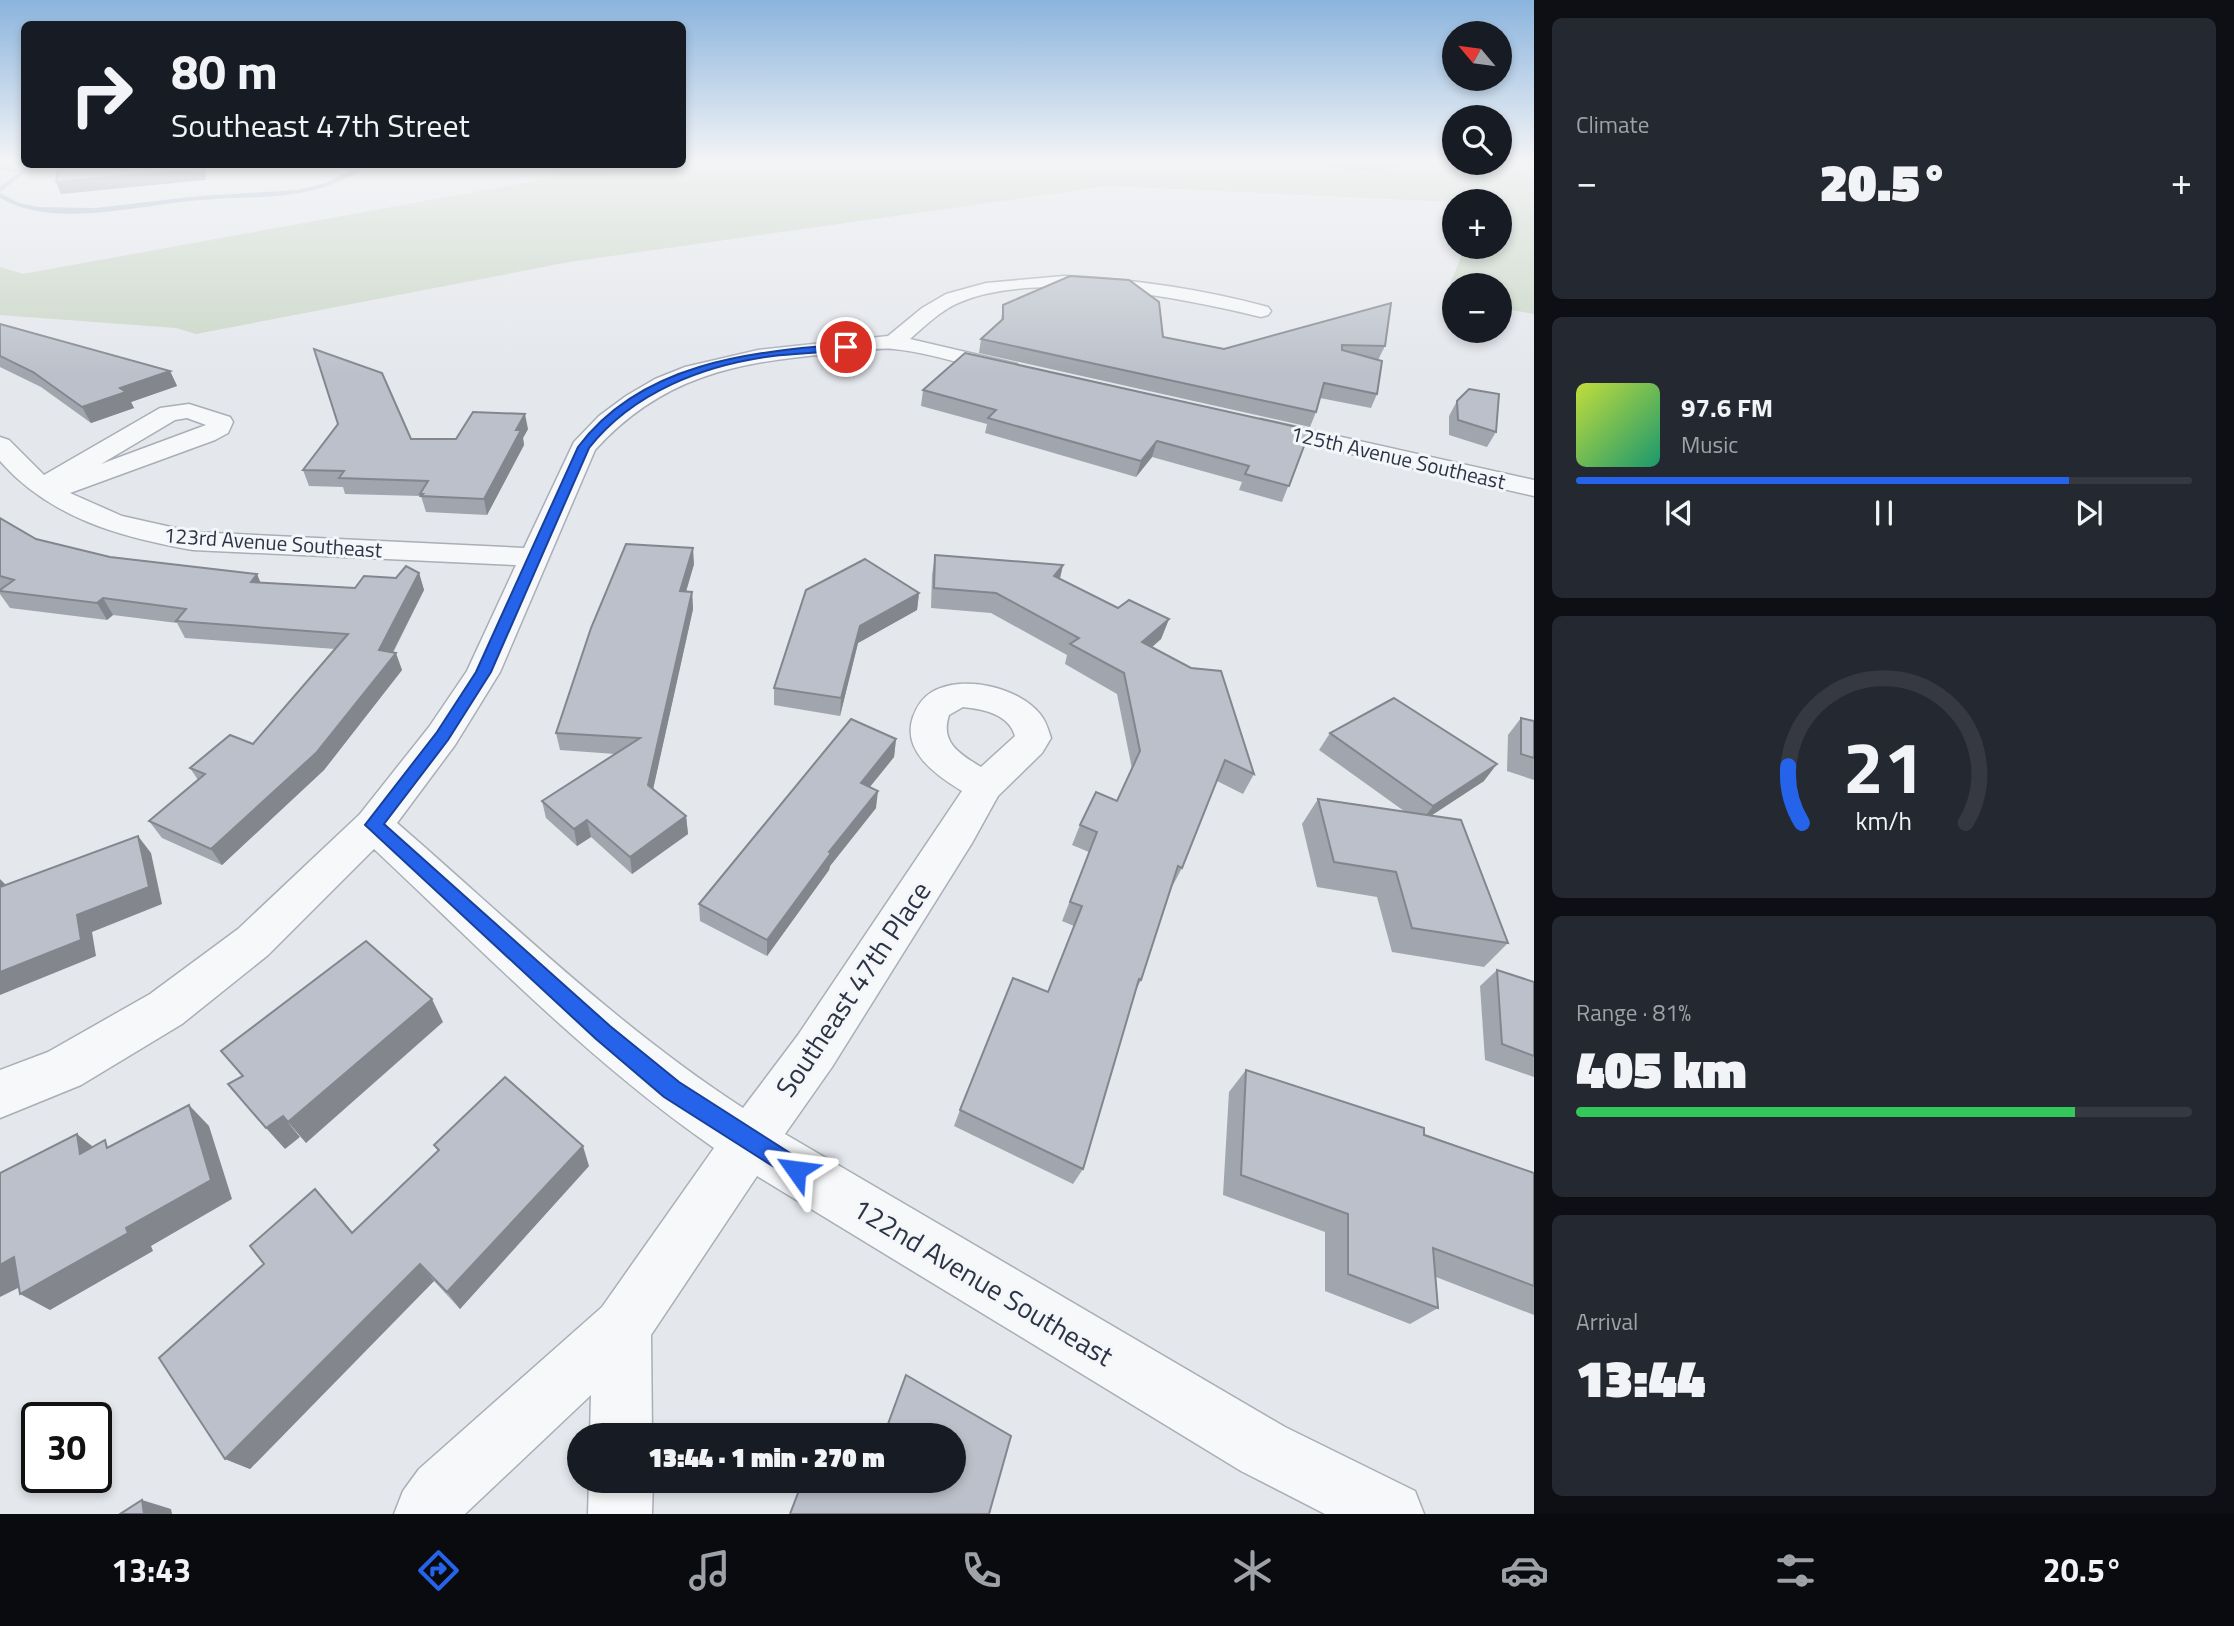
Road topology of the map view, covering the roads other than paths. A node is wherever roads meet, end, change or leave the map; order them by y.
1 (1261, 311) dead end
2 (893, 343) junction
3 (1030, 374) edge
4 (1234, 420) edge
5 (0, 445) edge
6 (1534, 488) edge
7 (47, 489) junction
8 (532, 557) junction
9 (984, 786) dead end
10 (374, 825) junction
11 (0, 1094) edge
12 (749, 1142) junction
13 (622, 1327) junction
14 (621, 1423) edge
15 (621, 1493) edge
16 (426, 1514) edge
17 (620, 1514) edge
18 (1392, 1514) edge

1 - 2 street
2 - 3 street
2 - 8 street
4 - 6 street, 125th Avenue Southeast
5 - 7 street, 123rd Avenue Southeast
7 - 7 street
7 - 8 street, 123rd Avenue Southeast
8 - 10 street
9 - 12 street, Southeast 47th Place
10 - 11 street
10 - 12 street, 122nd Avenue Southeast
12 - 13 street, Southeast 47th Place
12 - 18 street, 122nd Avenue Southeast
13 - 14 street
13 - 16 street, Southeast 47th Place
15 - 17 street

